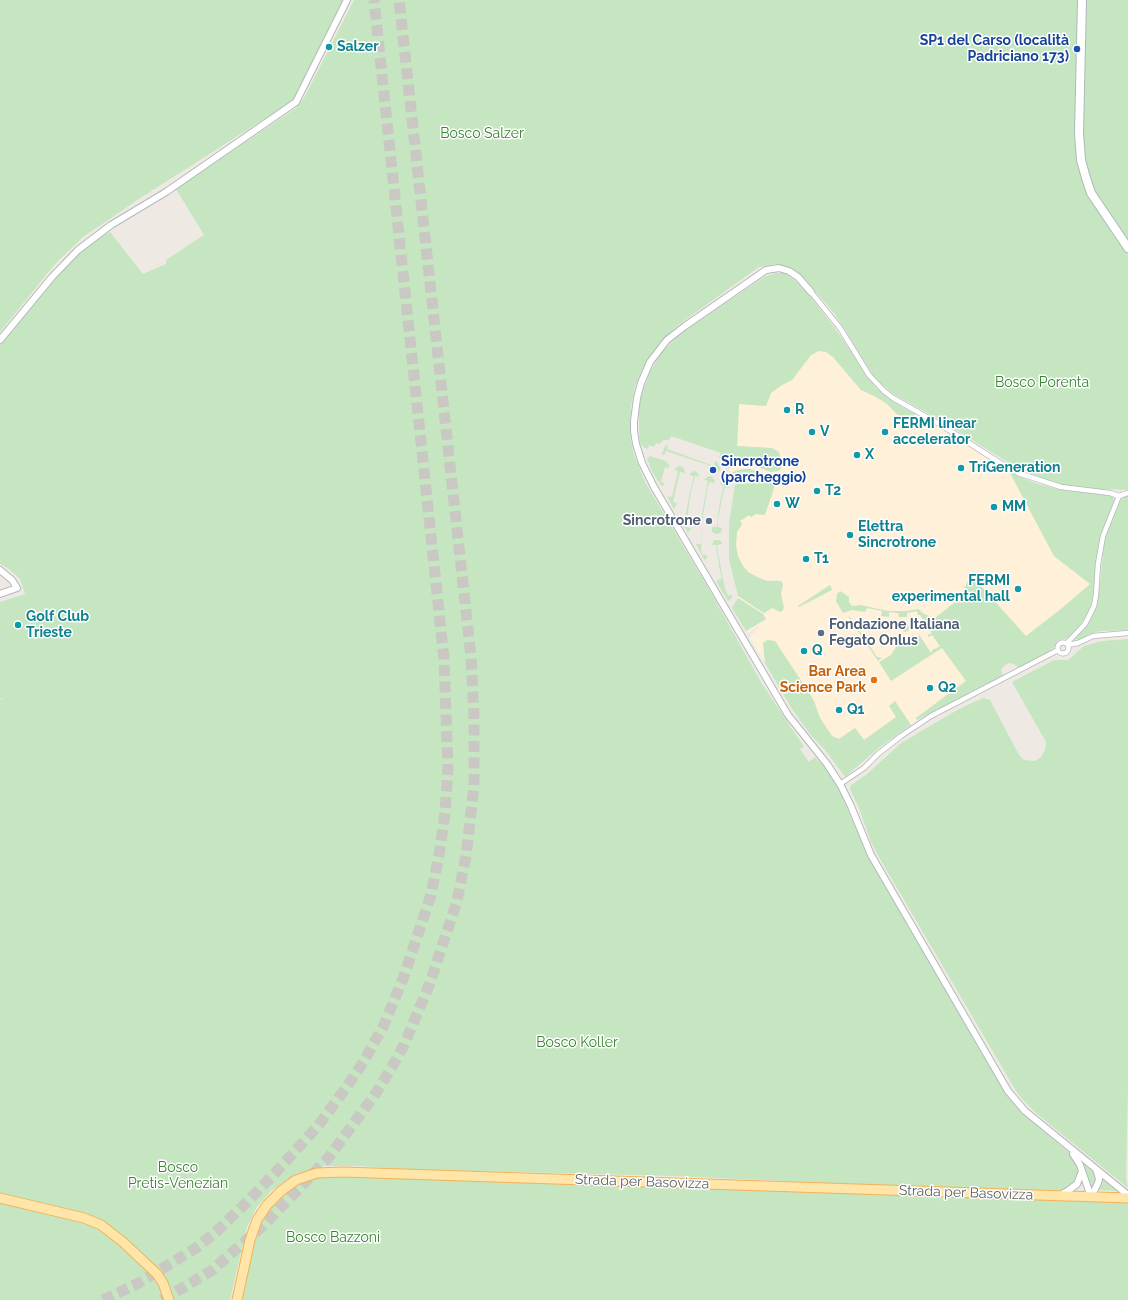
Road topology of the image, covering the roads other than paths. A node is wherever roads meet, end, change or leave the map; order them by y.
1 (347, 0) edge
2 (1082, 0) edge
3 (1128, 248) edge
4 (812, 292) joint
5 (0, 340) edge
6 (1128, 493) edge
7 (1119, 496) junction
8 (0, 570) edge
9 (0, 594) edge
10 (1128, 633) edge
11 (1068, 644) junction
12 (1058, 650) junction
13 (840, 784) junction
14 (1059, 1139) junction
15 (1096, 1169) junction
16 (1082, 1171) junction
17 (1128, 1195) edge
18 (1059, 1196) junction
19 (1091, 1197) junction
20 (0, 1198) edge
21 (1128, 1198) edge
22 (169, 1300) edge
23 (237, 1300) edge

1 - 5 street
2 - 3 main road
4 - 7 street
4 - 13 street
6 - 7 street
7 - 11 street
8 - 9 street
10 - 11 street
11 - 12 street
11 - 12 street
12 - 13 street
13 - 14 street
14 - 15 street
14 - 16 street
15 - 17 street
15 - 19 street
16 - 18 street
16 - 19 street
18 - 19 main road, Strada per Basovizza
18 - 23 main road, Strada per Basovizza
19 - 21 main road, Strada per Basovizza
20 - 22 main road

